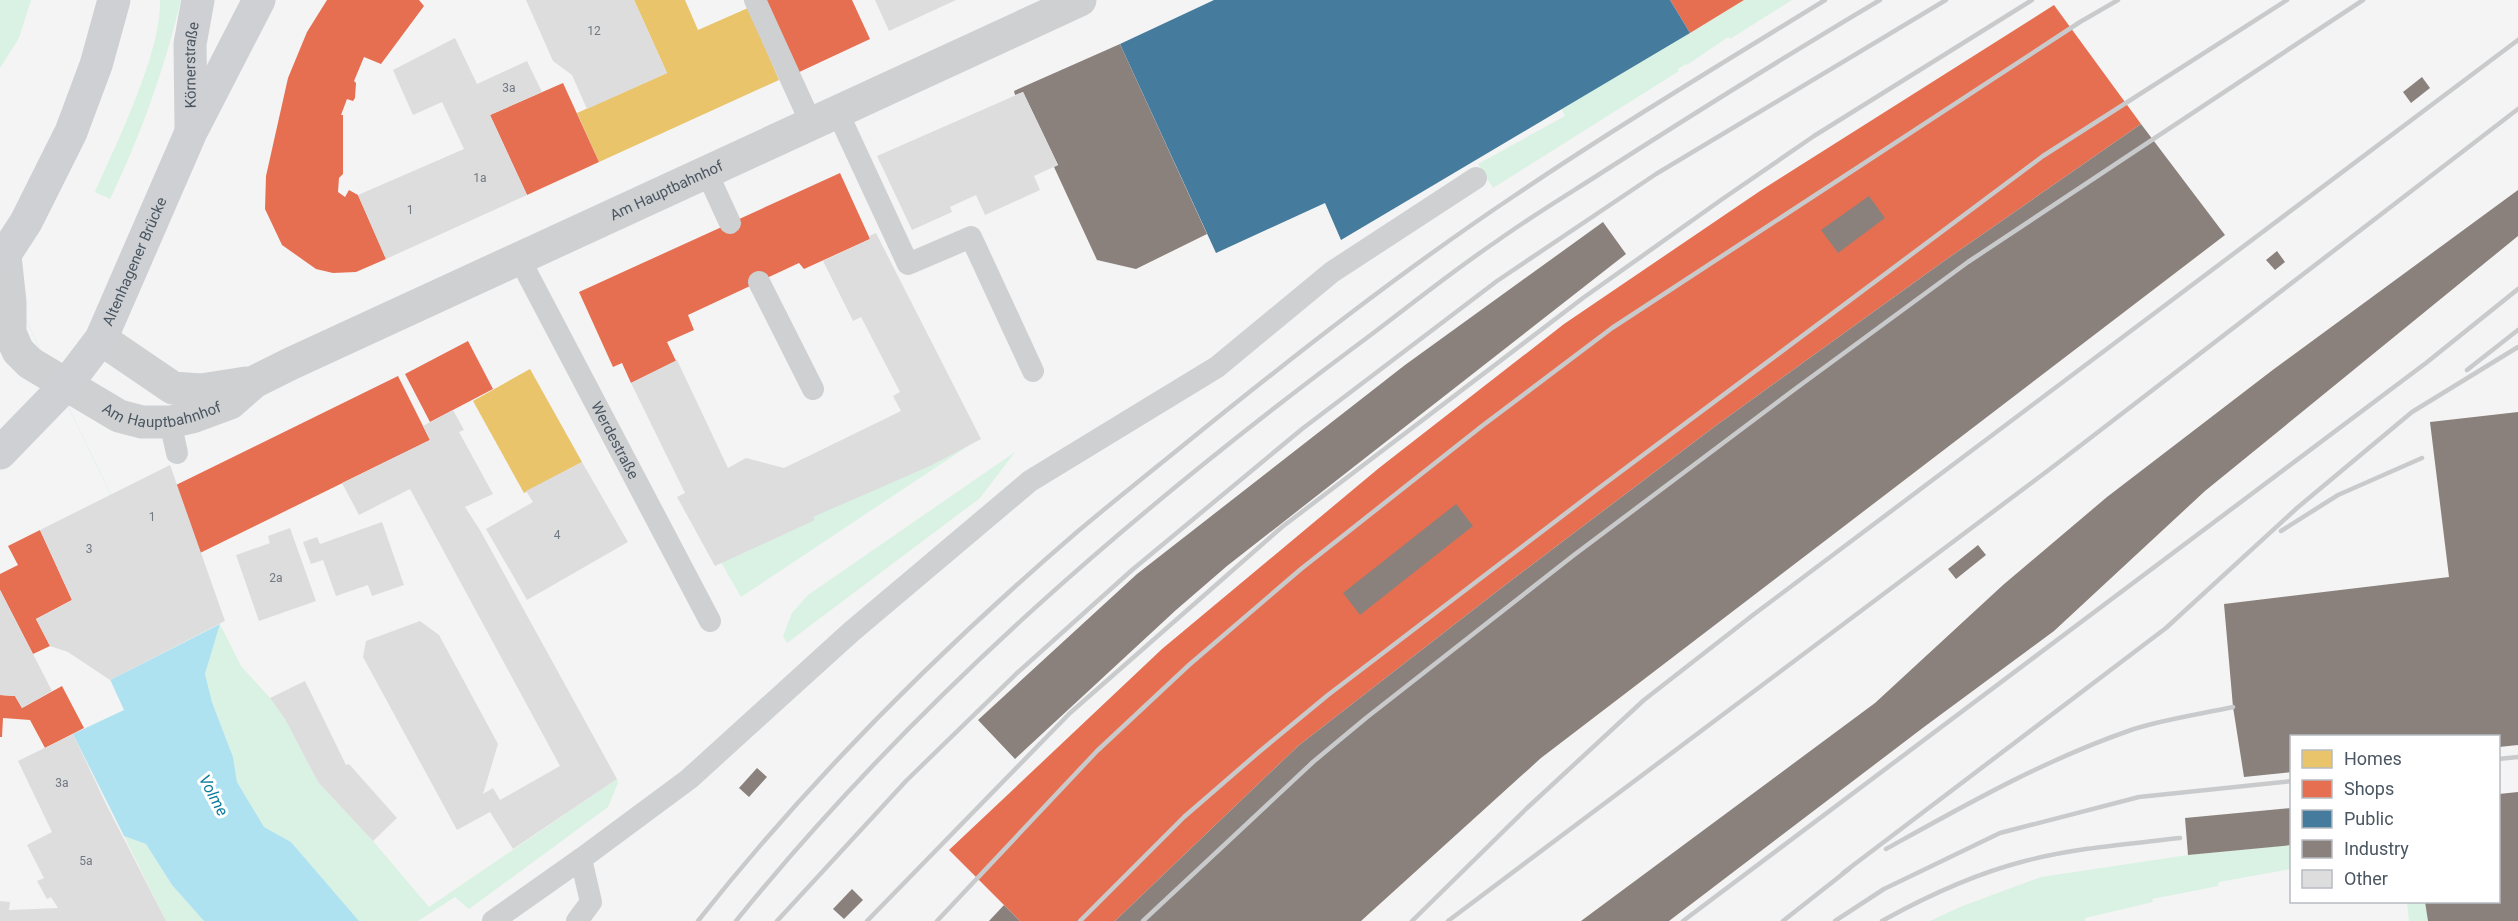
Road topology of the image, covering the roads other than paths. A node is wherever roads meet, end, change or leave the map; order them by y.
1 (114, 0) edge
2 (198, 0) edge
3 (259, 0) edge
4 (755, 0) edge
5 (1080, 0) edge
6 (824, 117) junction
7 (191, 132) junction
8 (707, 173) junction
9 (1476, 178) dead end
10 (730, 223) dead end
11 (519, 258) junction
12 (3, 259) edge
13 (759, 282) dead end
14 (101, 339) junction
15 (1033, 371) dead end
16 (254, 382) junction
17 (66, 385) junction
18 (813, 389) dead end
19 (170, 422) junction
20 (0, 453) edge
21 (177, 453) dead end
22 (711, 621) dead end
23 (581, 859) junction
24 (492, 921) edge
25 (576, 921) edge

1 - 12 street
2 - 7 street, Körnerstraße
3 - 7 street, Altenhagener Brücke
4 - 6 lane
5 - 6 street, Am Hauptbahnhof
6 - 8 street, Am Hauptbahnhof
6 - 15 lane
7 - 14 street, Altenhagener Brücke
8 - 10 lane
8 - 11 street, Am Hauptbahnhof
9 - 23 lane
11 - 16 street, Am Hauptbahnhof
11 - 22 lane, Werdestraße
12 - 17 street
13 - 18 lane
14 - 16 street, Am Hauptbahnhof
14 - 17 street, Altenhagener Brücke
16 - 19 street, Am Hauptbahnhof
17 - 19 street, Am Hauptbahnhof
17 - 20 street, Altenhagener Brücke
19 - 21 lane
23 - 24 lane
23 - 25 lane

